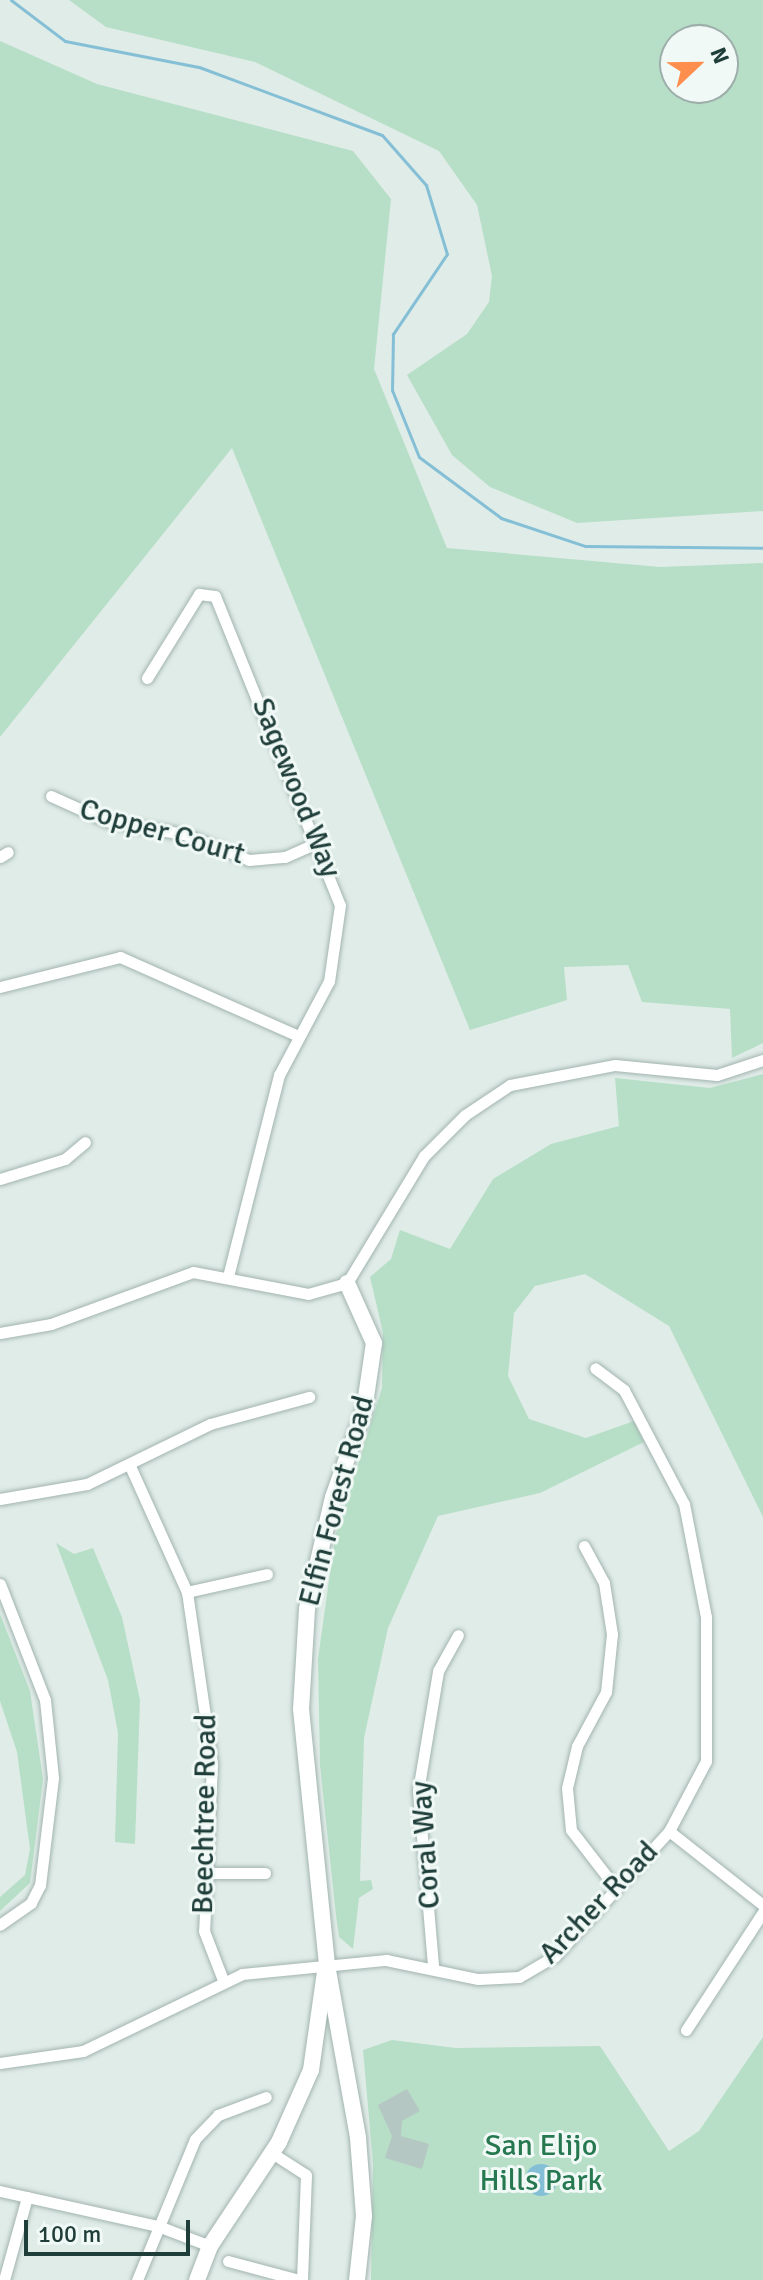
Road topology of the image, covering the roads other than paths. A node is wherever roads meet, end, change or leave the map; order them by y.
1 (147, 678) dead end
2 (51, 796) dead end
3 (319, 842) junction
4 (0, 987) edge
5 (298, 1036) junction
6 (763, 1060) edge
7 (85, 1142) dead end
8 (0, 1179) edge
9 (228, 1276) junction
10 (347, 1283) junction
11 (0, 1333) edge
12 (595, 1368) dead end
13 (309, 1397) dead end
14 (130, 1466) junction
15 (0, 1499) edge
16 (584, 1546) dead end
17 (267, 1574) dead end
18 (0, 1584) edge
19 (187, 1592) junction
20 (458, 1635) dead end
21 (669, 1831) junction
22 (204, 1873) junction
23 (265, 1873) dead end
24 (615, 1887) junction
25 (763, 1905) edge
26 (763, 1912) edge
27 (0, 1925) edge
28 (327, 1965) junction
29 (433, 1965) junction
30 (223, 1980) junction
31 (686, 2030) dead end
32 (0, 2063) edge
33 (266, 2097) dead end
34 (272, 2153) junction
35 (0, 2191) edge
36 (27, 2197) junction
37 (158, 2226) junction
38 (210, 2246) junction
39 (228, 2261) dead end
40 (3, 2277) edge
41 (137, 2280) edge
42 (197, 2280) edge
43 (301, 2280) edge
44 (357, 2280) edge

1 - 3 street, Sagewood Way
2 - 3 street, Copper Court
3 - 5 street, Sagewood Way
4 - 5 street
5 - 9 street, Sagewood Way
6 - 10 street
7 - 8 street
9 - 10 street
9 - 11 street
10 - 28 street, Elfin Forest Road
12 - 21 street, Archer Road
13 - 14 street
14 - 15 street
14 - 19 street, Beechtree Road
16 - 24 street
17 - 19 street
18 - 27 street
19 - 22 street, Beechtree Road
20 - 29 street, Coral Way
21 - 24 street, Archer Road
21 - 25 street
22 - 23 street
22 - 30 street, Beechtree Road
24 - 29 street, Archer Road
26 - 31 street
28 - 29 street, Archer Road
28 - 30 street, Archer Road
28 - 34 street
28 - 44 street
30 - 32 street, Archer Road
33 - 37 street
34 - 38 street
34 - 43 street
35 - 36 street
36 - 37 street
36 - 40 street
37 - 38 street
37 - 41 street
38 - 42 street
39 - 43 street

